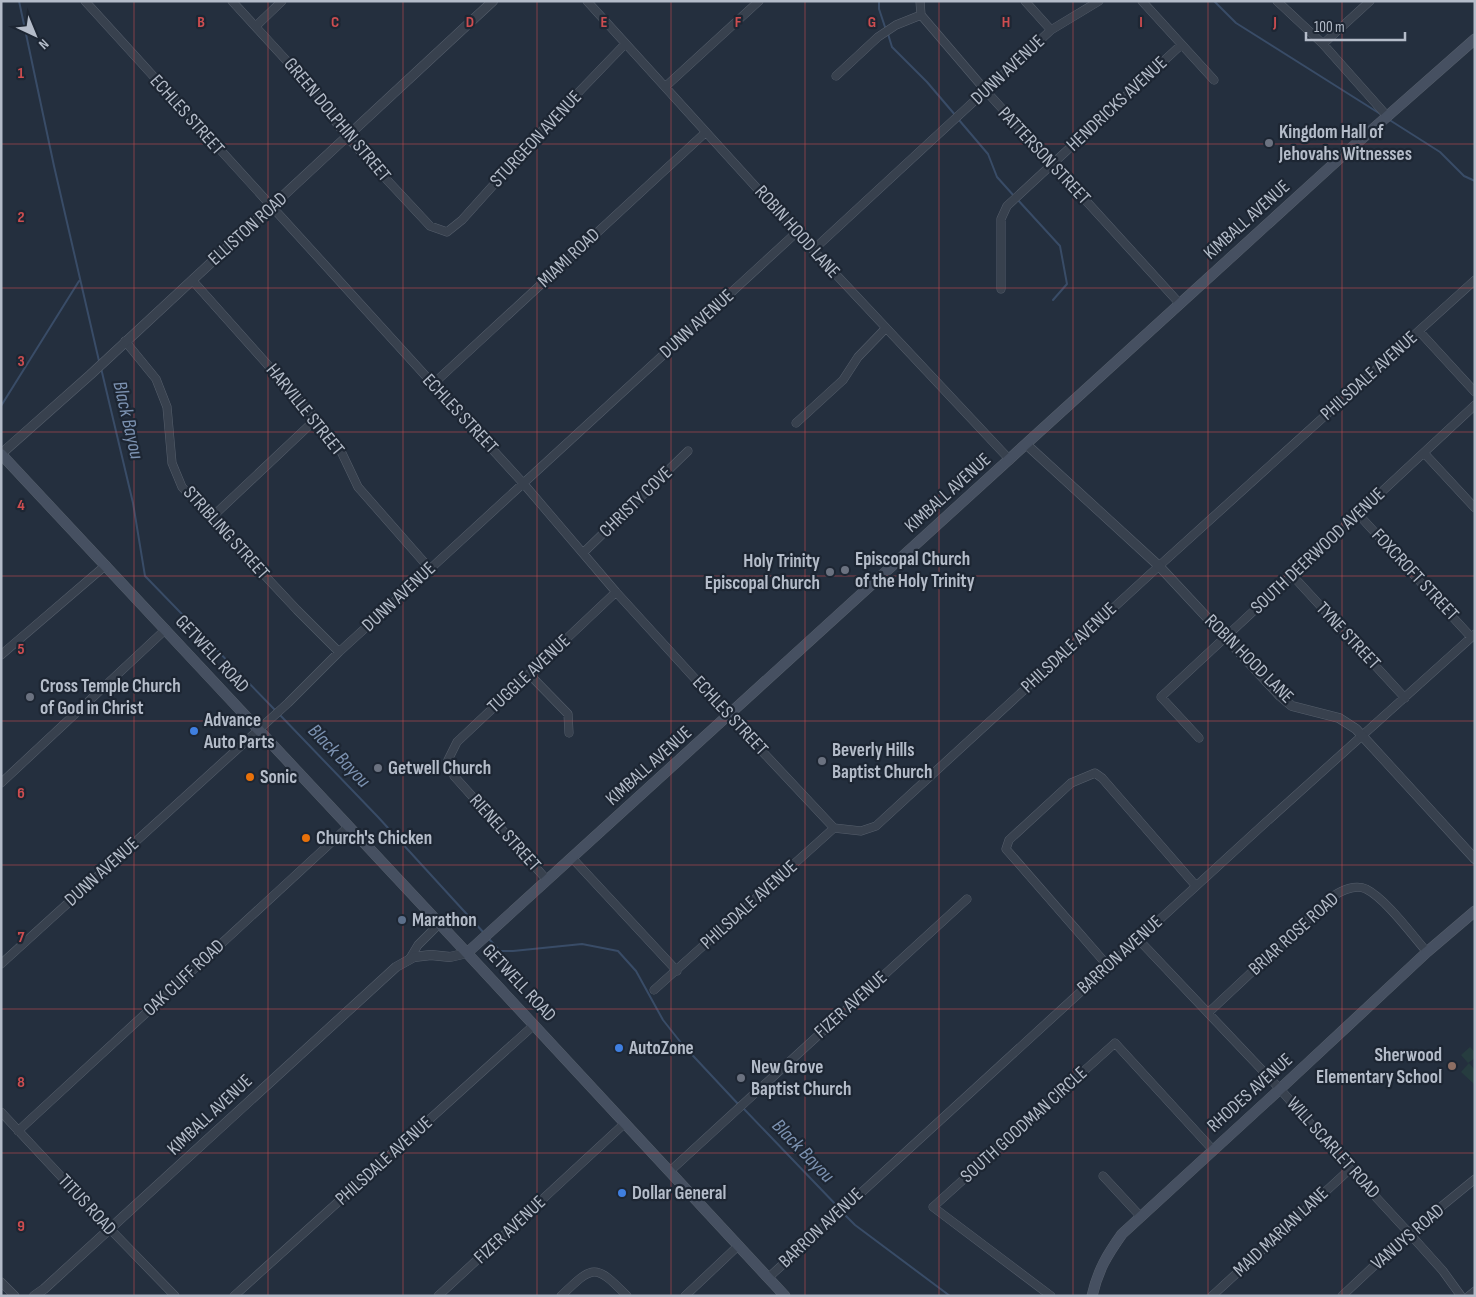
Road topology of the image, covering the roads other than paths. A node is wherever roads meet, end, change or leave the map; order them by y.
1 (85, 1) edge
2 (232, 1) edge
3 (282, 1) edge
4 (493, 1) edge
5 (587, 1) edge
6 (759, 1) edge
7 (920, 1) edge
8 (1025, 1) edge
9 (1099, 1) edge
10 (1142, 1) edge
11 (1277, 1) edge
12 (1370, 1) edge
13 (921, 15) junction
14 (256, 26) junction
15 (1050, 30) junction
16 (1475, 39) edge
17 (625, 44) junction
18 (1323, 44) junction
19 (1181, 45) junction
20 (836, 76) dead end
21 (1214, 80) dead end
22 (665, 88) junction
23 (986, 91) junction
24 (1387, 116) junction
25 (706, 132) junction
26 (347, 137) junction
27 (1052, 164) junction
28 (272, 208) junction
29 (447, 232) joint
30 (797, 232) junction
31 (813, 250) junction
32 (192, 280) junction
33 (1475, 280) edge
34 (1001, 289) dead end
35 (1180, 304) junction
36 (886, 328) junction
37 (1419, 331) junction
38 (125, 341) junction
39 (432, 385) junction
40 (1475, 392) edge
41 (1475, 406) edge
42 (316, 419) junction
43 (796, 423) dead end
44 (1027, 445) junction
45 (688, 451) dead end
46 (1424, 453) junction
47 (1, 454) edge
48 (1010, 460) junction
49 (523, 483) junction
50 (1475, 508) edge
51 (1358, 514) junction
52 (211, 518) junction
53 (583, 553) junction
54 (106, 565) junction
55 (1159, 566) junction
56 (430, 569) junction
57 (1292, 575) junction
58 (616, 592) junction
59 (166, 629) junction
60 (1473, 636) edge
61 (1226, 637) junction
62 (339, 652) junction
63 (1, 655) edge
64 (529, 674) junction
65 (1405, 698) junction
66 (729, 716) junction
67 (259, 730) junction
68 (569, 732) dead end
69 (1363, 736) junction
70 (1199, 738) dead end
71 (448, 760) joint
72 (1, 783) edge
73 (349, 826) junction
74 (834, 828) junction
75 (573, 859) junction
76 (1475, 859) edge
77 (547, 880) junction
78 (1196, 886) junction
79 (967, 899) dead end
80 (1475, 911) edge
81 (439, 924) junction
82 (1138, 939) junction
83 (1426, 952) junction
84 (468, 953) junction
85 (409, 960) junction
86 (1, 964) edge
87 (1108, 966) junction
88 (677, 971) junction
89 (654, 990) dead end
90 (1208, 1013) junction
91 (534, 1026) junction
92 (1280, 1089) junction
93 (1, 1112) edge
94 (625, 1124) junction
95 (18, 1131) junction
96 (1213, 1150) junction
97 (1350, 1169) junction
98 (669, 1172) junction
99 (1103, 1176) dead end
100 (1475, 1179) edge
101 (1141, 1217) junction
102 (110, 1230) junction
103 (1410, 1233) junction
104 (739, 1245) junction
105 (768, 1278) junction
106 (1, 1282) edge
107 (1475, 1291) edge
108 (14, 1296) edge
109 (34, 1296) edge
110 (175, 1296) edge
111 (234, 1296) edge
112 (438, 1296) edge
113 (560, 1296) edge
114 (627, 1296) edge
115 (686, 1296) edge
116 (785, 1296) edge
117 (1050, 1296) edge
118 (1092, 1296) edge
119 (1212, 1296) edge
120 (1342, 1296) edge
121 (1461, 1296) edge
122 (1469, 1296) edge

1 - 28 street, ECHLES STREET
2 - 14 street, GREEN DOLPHIN STREET
3 - 14 street
4 - 26 street, ELLISTON ROAD
5 - 17 street, ROBIN HOOD LANE
6 - 22 street
7 - 13 street
8 - 15 street
9 - 15 street, DUNN AVENUE
10 - 19 street
11 - 18 street
12 - 18 street
13 - 20 street
13 - 23 street, PATTERSON STREET
14 - 26 street, GREEN DOLPHIN STREET
15 - 23 street, DUNN AVENUE
16 - 24 main road, KIMBALL AVENUE
17 - 22 street, ROBIN HOOD LANE
17 - 29 street, STURGEON AVENUE
18 - 24 street
19 - 21 street
19 - 27 street, HENDRICKS AVENUE
22 - 25 street, ROBIN HOOD LANE
23 - 27 street, PATTERSON STREET
23 - 31 street, DUNN AVENUE
24 - 35 main road, KIMBALL AVENUE
25 - 30 street, ROBIN HOOD LANE
25 - 39 street, MIAMI ROAD
26 - 28 street, ELLISTON ROAD
26 - 29 street, GREEN DOLPHIN STREET
27 - 34 street, HENDRICKS AVENUE
27 - 35 street, PATTERSON STREET
28 - 32 street, ELLISTON ROAD
28 - 39 street, ECHLES STREET
30 - 31 street, ROBIN HOOD LANE
30 - 49 street, DUNN AVENUE
31 - 36 street, ROBIN HOOD LANE
32 - 38 street, ELLISTON ROAD
32 - 42 street, HARVILLE STREET
33 - 37 street, PHILSDALE AVENUE
35 - 44 main road, KIMBALL AVENUE
36 - 43 street
36 - 48 street, ROBIN HOOD LANE
37 - 40 street
37 - 55 street, PHILSDALE AVENUE
38 - 47 street, ELLISTON ROAD
38 - 52 street, STRIBLING STREET
39 - 49 street, ECHLES STREET
41 - 46 street, SOUTH DEERWOOD AVENUE
42 - 52 street
42 - 56 street, HARVILLE STREET
44 - 48 main road, KIMBALL AVENUE
44 - 55 street, ROBIN HOOD LANE
45 - 53 street, CHRISTY COVE
46 - 50 street
46 - 51 street, SOUTH DEERWOOD AVENUE
47 - 54 main road, GETWELL ROAD
48 - 66 main road, KIMBALL AVENUE
49 - 53 street, ECHLES STREET
49 - 56 street, DUNN AVENUE
51 - 57 street, SOUTH DEERWOOD AVENUE
51 - 60 street, FOXCROFT STREET
52 - 62 street, STRIBLING STREET
53 - 58 street, ECHLES STREET
54 - 59 main road, GETWELL ROAD
54 - 63 street
55 - 61 street, ROBIN HOOD LANE
55 - 74 street, PHILSDALE AVENUE
56 - 62 street, DUNN AVENUE
57 - 61 street, SOUTH DEERWOOD AVENUE
57 - 65 street, TYNE STREET
58 - 64 street, TUGGLE AVENUE
58 - 66 street, ECHLES STREET
59 - 67 main road, GETWELL ROAD
59 - 72 street
60 - 65 street, BARRON AVENUE
61 - 69 street, ROBIN HOOD LANE
61 - 70 street, SOUTH DEERWOOD AVENUE
62 - 67 street, DUNN AVENUE
64 - 68 street
64 - 71 street, TUGGLE AVENUE
65 - 69 street, BARRON AVENUE
66 - 74 street, ECHLES STREET
66 - 75 main road, KIMBALL AVENUE
67 - 73 main road, GETWELL ROAD
67 - 86 street, DUNN AVENUE
69 - 76 street, ROBIN HOOD LANE
69 - 78 street, BARRON AVENUE
71 - 77 street, RIENEL STREET
73 - 81 main road, GETWELL ROAD
73 - 95 street, OAK CLIFF ROAD
74 - 88 street, PHILSDALE AVENUE
75 - 77 main road, KIMBALL AVENUE
75 - 88 street, RIENEL STREET
77 - 84 main road, KIMBALL AVENUE
78 - 82 street, BARRON AVENUE
78 - 87 street
79 - 98 street, FIZER AVENUE
80 - 83 main road, RHODES AVENUE
81 - 84 main road, GETWELL ROAD
81 - 85 street, KIMBALL AVENUE
82 - 87 street, BARRON AVENUE
82 - 90 street, WILL SCARLET ROAD
83 - 90 street, BRIAR ROSE ROAD
83 - 92 main road, RHODES AVENUE
84 - 85 street, KIMBALL AVENUE
84 - 91 main road, GETWELL ROAD
85 - 102 street, KIMBALL AVENUE
87 - 105 street, BARRON AVENUE
88 - 89 street, PHILSDALE AVENUE
90 - 92 street, WILL SCARLET ROAD
91 - 94 main road, GETWELL ROAD
91 - 111 street, PHILSDALE AVENUE
92 - 96 main road, RHODES AVENUE
92 - 97 street, WILL SCARLET ROAD
93 - 95 street, TITUS ROAD
94 - 98 main road, GETWELL ROAD
94 - 112 street, FIZER AVENUE
95 - 102 street, TITUS ROAD
96 - 101 main road, RHODES AVENUE
96 - 117 street, SOUTH GOODMAN CIRCLE
97 - 103 street, WILL SCARLET ROAD
97 - 119 street, MAID MARIAN LANE
98 - 104 main road, GETWELL ROAD
99 - 101 street
100 - 103 street, VANUYS ROAD
101 - 118 main road, RHODES AVENUE
102 - 109 street, KIMBALL AVENUE
102 - 110 street, TITUS ROAD
103 - 120 street, VANUYS ROAD
103 - 121 street, WILL SCARLET ROAD
104 - 105 main road, GETWELL ROAD
104 - 115 street
105 - 116 main road, GETWELL ROAD
106 - 108 street
107 - 122 street
113 - 114 street

